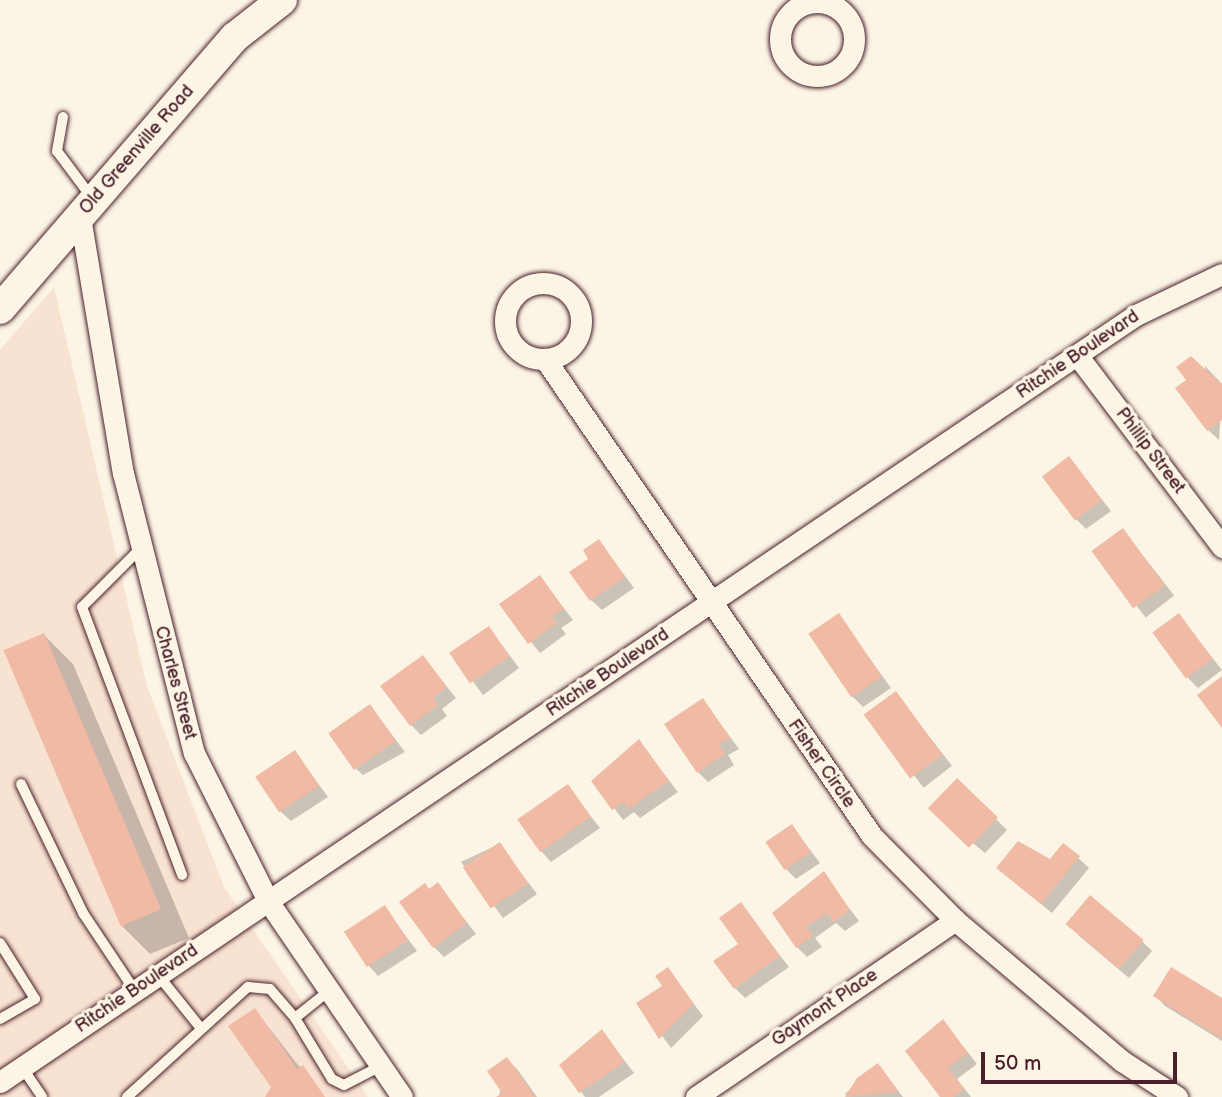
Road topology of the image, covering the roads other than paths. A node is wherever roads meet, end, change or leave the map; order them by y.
1 (282, 0) edge
2 (63, 117) dead end
3 (87, 209) junction
4 (1222, 274) edge
5 (0, 309) edge
6 (1077, 355) junction
7 (545, 359) dead end
8 (1222, 547) edge
9 (141, 548) junction
10 (710, 604) junction
11 (20, 783) dead end
12 (182, 875) dead end
13 (268, 901) junction
14 (955, 920) junction
15 (0, 943) edge
16 (158, 975) junction
17 (330, 990) junction
18 (135, 991) junction
19 (0, 1018) edge
20 (295, 1018) junction
21 (200, 1026) junction
22 (381, 1066) junction
23 (22, 1067) junction
24 (0, 1082) edge
25 (130, 1096) edge
26 (42, 1097) edge
27 (402, 1097) edge
28 (696, 1097) edge
29 (1177, 1097) edge

1 - 3 main road, Old Greenville Road
2 - 3 lane
3 - 5 main road, Old Greenville Road
3 - 9 street, Charles Street
4 - 6 street, Ritchie Boulevard
6 - 8 street, Phillip Street
6 - 10 street, Ritchie Boulevard
7 - 10 street, Fisher Circle
9 - 12 lane
9 - 13 street, Charles Street
10 - 13 street, Ritchie Boulevard
10 - 14 street, Fisher Circle
11 - 18 lane
13 - 16 street, Ritchie Boulevard
13 - 17 street, Charles Street
14 - 28 street, Gaymont Place
14 - 29 street, Fisher Circle
15 - 19 lane
16 - 18 street, Ritchie Boulevard
16 - 21 lane
17 - 20 lane
17 - 22 street, Charles Street
18 - 23 street, Ritchie Boulevard
20 - 21 lane
20 - 22 lane
21 - 25 lane
22 - 27 street, Charles Street
23 - 24 street, Ritchie Boulevard
23 - 26 lane

